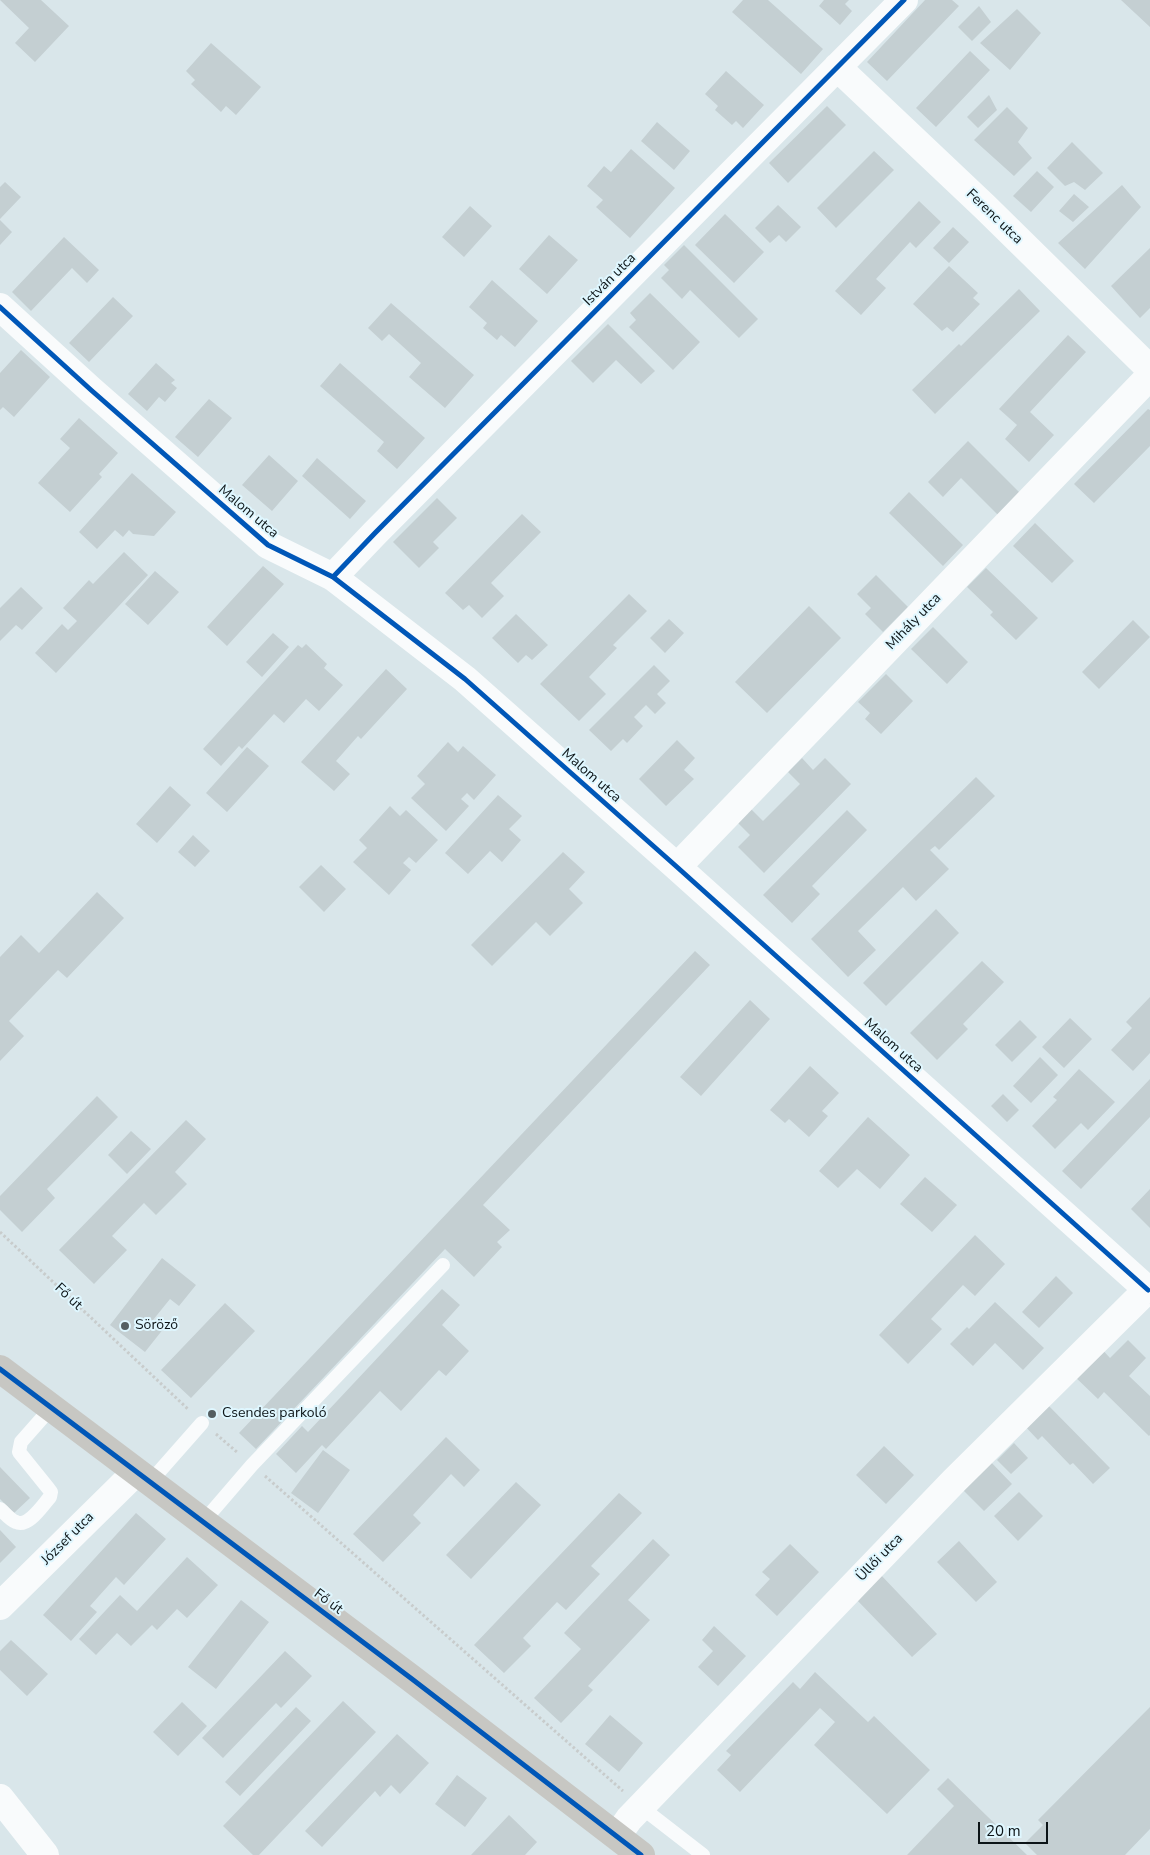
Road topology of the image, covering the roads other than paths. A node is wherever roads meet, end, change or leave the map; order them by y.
1 (904, 0) edge
2 (836, 67) junction
3 (0, 306) edge
4 (1150, 369) edge
5 (1150, 376) edge
6 (333, 577) junction
7 (677, 867) junction
8 (443, 1265) dead end
9 (1149, 1288) edge
10 (0, 1368) edge
11 (51, 1408) junction
12 (202, 1423) road end
13 (143, 1477) junction
14 (0, 1509) edge
15 (203, 1522) junction
16 (0, 1606) edge
17 (0, 1798) edge
18 (641, 1807) junction
19 (617, 1836) junction
20 (45, 1855) edge
21 (641, 1855) edge
22 (703, 1855) edge

1 - 2 street, István utca
2 - 4 street, Ferenc utca
2 - 6 street, István utca
3 - 6 street, Malom utca
5 - 7 street, Mihály utca
6 - 7 street, Malom utca
7 - 9 street, Malom utca
8 - 15 lane
9 - 18 street, Üllői utca
10 - 11 main road, Fő út
11 - 13 main road, Fő út
11 - 14 lane
12 - 13 lane
13 - 15 main road, Fő út
13 - 16 street, József utca
15 - 19 main road, Fő út
17 - 20 street
18 - 19 street, Üllői utca
18 - 22 lane
19 - 21 main road, Fő út

